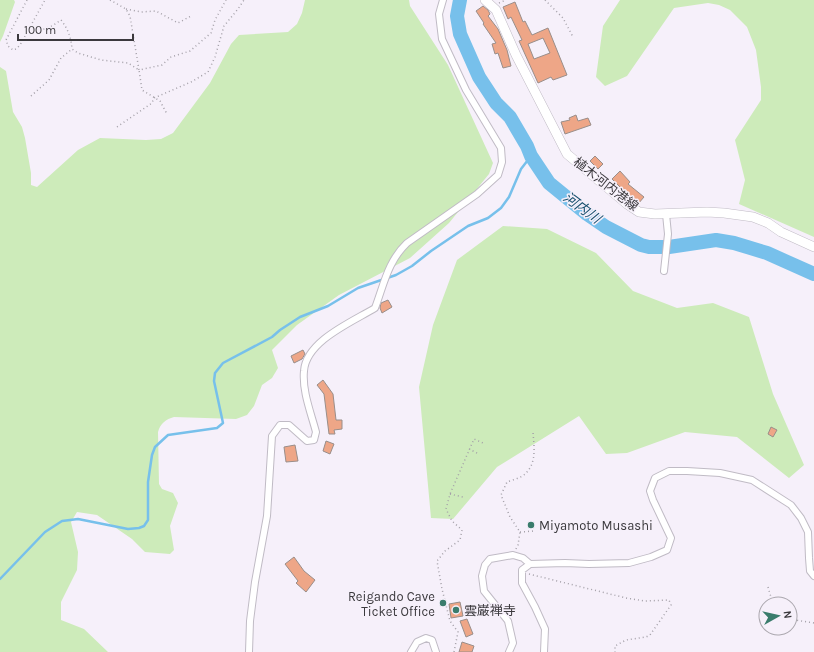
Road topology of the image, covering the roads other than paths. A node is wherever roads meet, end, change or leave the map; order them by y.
1 (443, 0) edge
2 (485, 0) edge
3 (666, 214) junction
4 (814, 247) edge
5 (664, 272) dead end
6 (530, 564) junction
7 (814, 576) edge
8 (249, 652) edge
9 (411, 652) edge
10 (436, 652) edge
11 (509, 652) edge
12 (544, 652) edge

1 - 8 street
2 - 3 main road, 植木河内港線
3 - 4 main road, 植木河内港線
3 - 5 street
6 - 7 street
6 - 11 street
6 - 12 street
9 - 10 street

